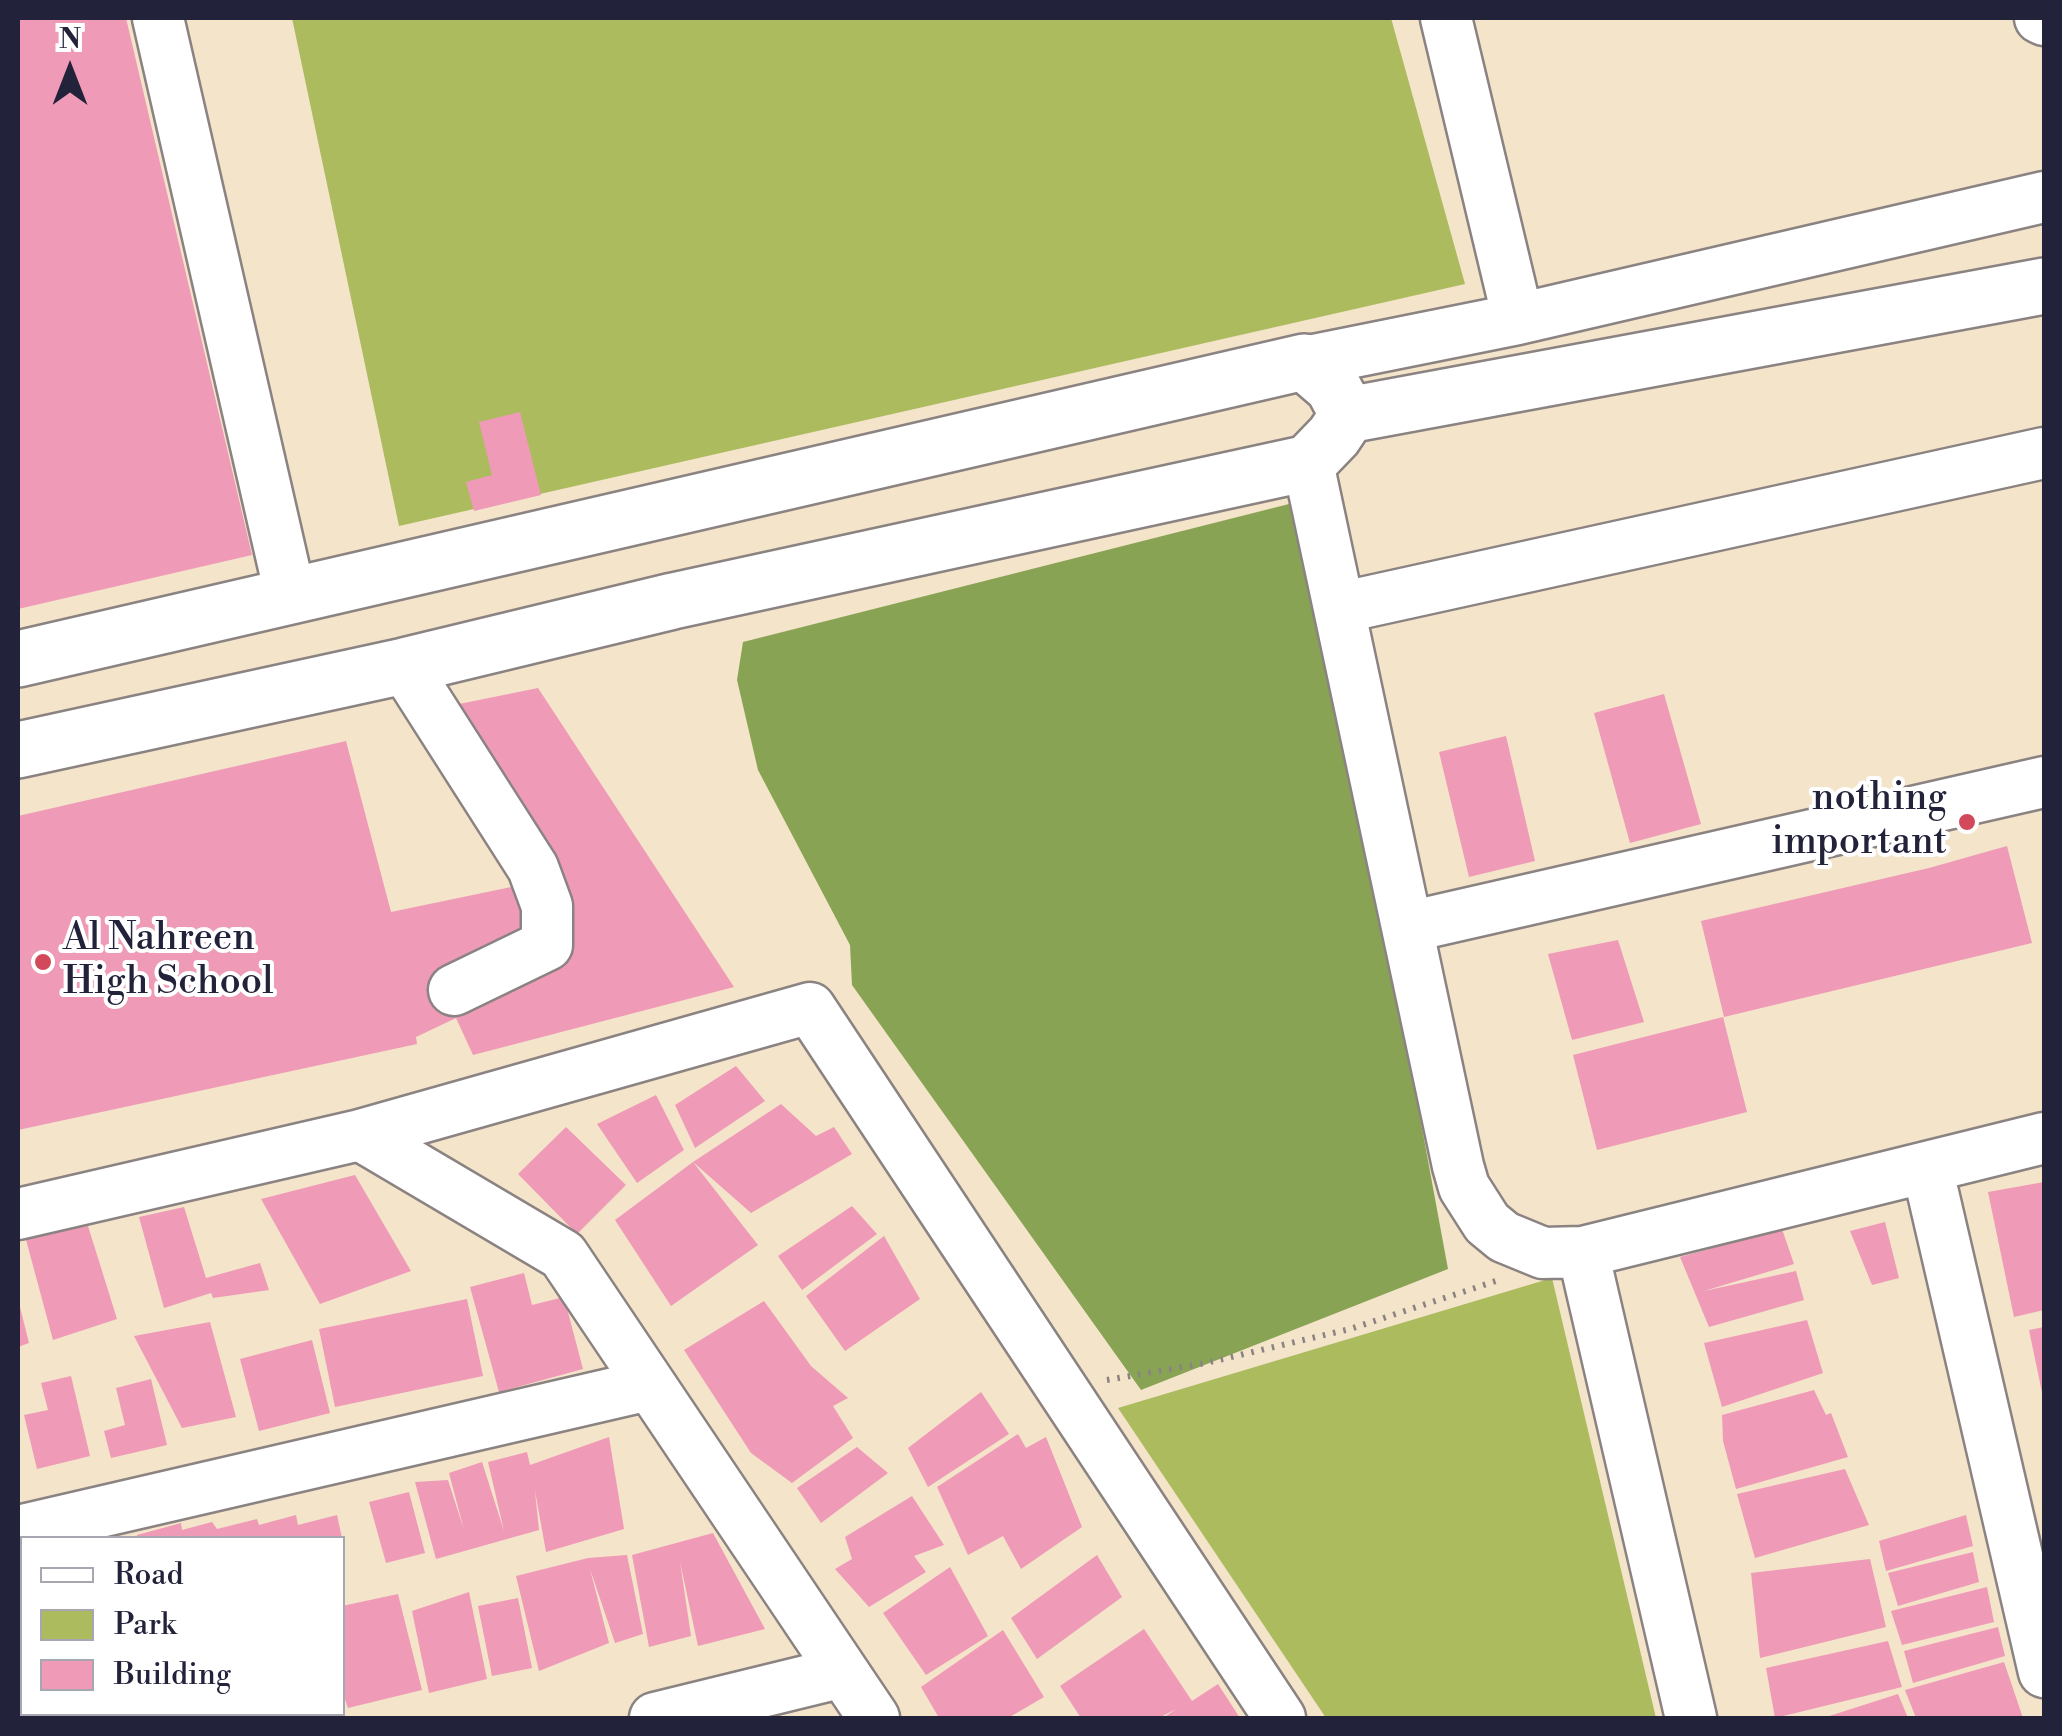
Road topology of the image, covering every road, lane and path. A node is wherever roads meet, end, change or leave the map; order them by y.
1 (158, 18) edge
2 (1446, 18) edge
3 (2044, 196) edge
4 (2041, 290) edge
5 (1518, 319) junction
6 (1304, 362) junction
7 (1348, 415) junction
8 (2044, 453) edge
9 (1308, 463) junction
10 (290, 594) junction
11 (1340, 608) junction
12 (18, 659) edge
13 (404, 666) junction
14 (18, 750) edge
15 (2044, 782) edge
16 (1408, 926) junction
17 (454, 990) dead end
18 (360, 1135) junction
19 (2044, 1138) edge
20 (1927, 1167) junction
21 (18, 1214) edge
22 (1563, 1253) junction
23 (649, 1385) junction
24 (1061, 1388) junction
25 (18, 1531) edge
26 (842, 1672) junction
27 (2044, 1672) edge
28 (655, 1718) edge
29 (874, 1718) edge
30 (1280, 1718) edge
31 (1691, 1718) edge

1 - 10 street
2 - 5 street
3 - 5 street
4 - 7 main road
5 - 6 street
6 - 7 main road
6 - 10 main road
7 - 9 main road
8 - 11 street
9 - 11 street
9 - 13 main road
10 - 12 main road
11 - 16 street
13 - 14 main road
13 - 17 street
15 - 16 street
16 - 22 street
18 - 21 street
18 - 23 street
18 - 24 street
19 - 20 street
20 - 22 street
20 - 27 street
22 - 24 path
22 - 31 street
23 - 25 street
23 - 26 street
24 - 30 street
26 - 28 street
26 - 29 street

